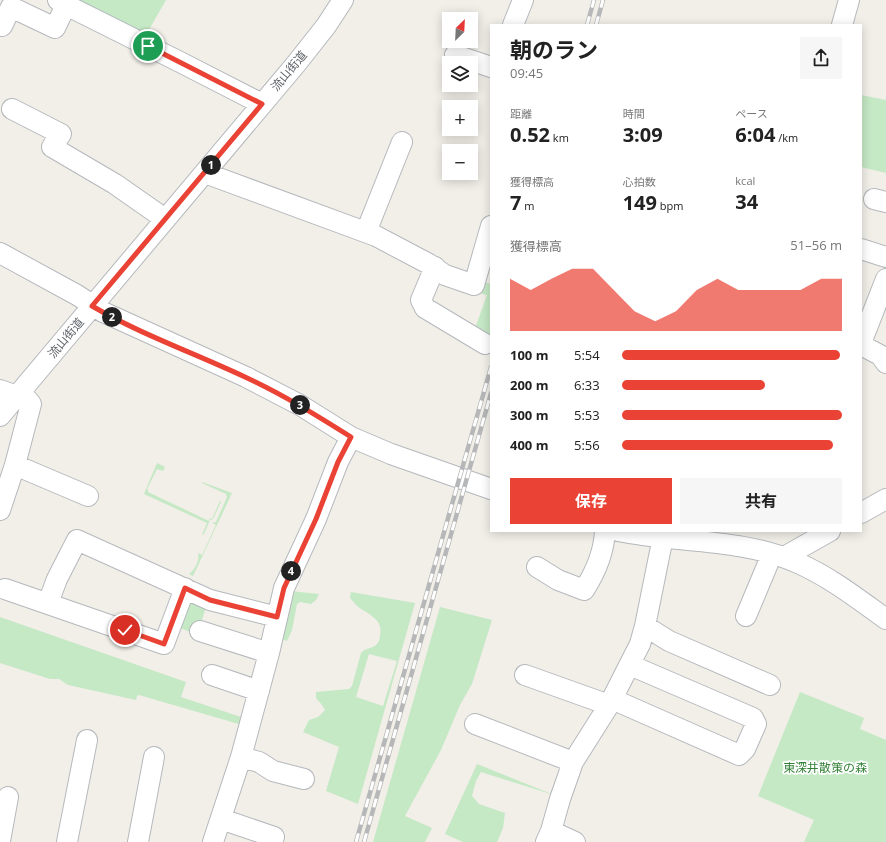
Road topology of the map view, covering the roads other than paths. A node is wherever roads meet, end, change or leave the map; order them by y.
1 (343, 0) edge
2 (523, 0) edge
3 (849, 0) edge
4 (62, 3) edge
5 (513, 24) edge
6 (842, 24) edge
7 (2, 26) dead end
8 (455, 55) dead end
9 (490, 66) edge
10 (262, 104) junction
11 (12, 109) dead end
12 (402, 142) dead end
13 (205, 173) junction
14 (166, 219) junction
15 (490, 229) edge
16 (366, 232) junction
17 (862, 249) edge
18 (0, 254) edge
19 (886, 257) edge
20 (432, 262) junction
21 (886, 279) edge
22 (92, 306) junction
23 (862, 341) edge
24 (485, 344) dead end
25 (862, 345) edge
26 (886, 363) edge
27 (13, 393) edge
28 (0, 416) edge
29 (351, 437) junction
30 (15, 465) junction
31 (490, 489) edge
32 (88, 496) dead end
33 (886, 499) edge
34 (0, 510) edge
35 (862, 512) edge
36 (605, 532) edge
37 (626, 532) edge
38 (828, 532) edge
39 (663, 537) junction
40 (778, 556) junction
41 (537, 567) dead end
42 (185, 588) junction
43 (5, 589) dead end
44 (48, 603) junction
45 (746, 616) dead end
46 (277, 617) junction
47 (886, 619) edge
48 (645, 626) junction
49 (200, 631) dead end
50 (269, 653) junction
51 (630, 665) junction
52 (212, 675) dead end
53 (525, 675) dead end
54 (770, 685) dead end
55 (259, 691) junction
56 (610, 702) junction
57 (475, 724) dead end
58 (87, 740) dead end
59 (154, 757) dead end
60 (241, 757) junction
61 (573, 762) junction
62 (304, 779) dead end
63 (8, 797) dead end
64 (221, 819) junction
65 (274, 837) dead end
66 (548, 837) edge
67 (0, 841) edge
68 (68, 842) edge
69 (138, 842) edge
70 (213, 842) edge
71 (575, 842) edge

1 - 10 street, 流山街道
2 - 5 street
3 - 6 street
4 - 7 street
4 - 10 street
8 - 9 street
10 - 13 street, 流山街道
11 - 14 street
12 - 16 street
13 - 14 street, 流山街道
13 - 16 street
14 - 22 street, 流山街道
15 - 20 street
16 - 20 street
17 - 19 street
18 - 22 street
20 - 24 street
21 - 23 street
22 - 27 street, 流山街道
22 - 29 street
25 - 26 street
27 - 28 street, 流山街道
27 - 30 street
29 - 31 street
29 - 46 street
30 - 32 street
30 - 34 street
33 - 35 street
36 - 41 street
37 - 39 street
38 - 40 street
39 - 40 street
39 - 48 street
40 - 45 street
40 - 47 street
42 - 44 street
42 - 44 street
42 - 46 street
43 - 44 street
46 - 50 street
48 - 51 street
48 - 54 street
49 - 50 street
50 - 55 street
51 - 56 street
51 - 56 street
52 - 55 street
53 - 56 street
55 - 60 street
56 - 61 street
57 - 61 street
58 - 68 street
59 - 69 street
60 - 62 street
60 - 64 street
61 - 66 street
63 - 67 street
64 - 65 street
64 - 70 street
66 - 71 street

